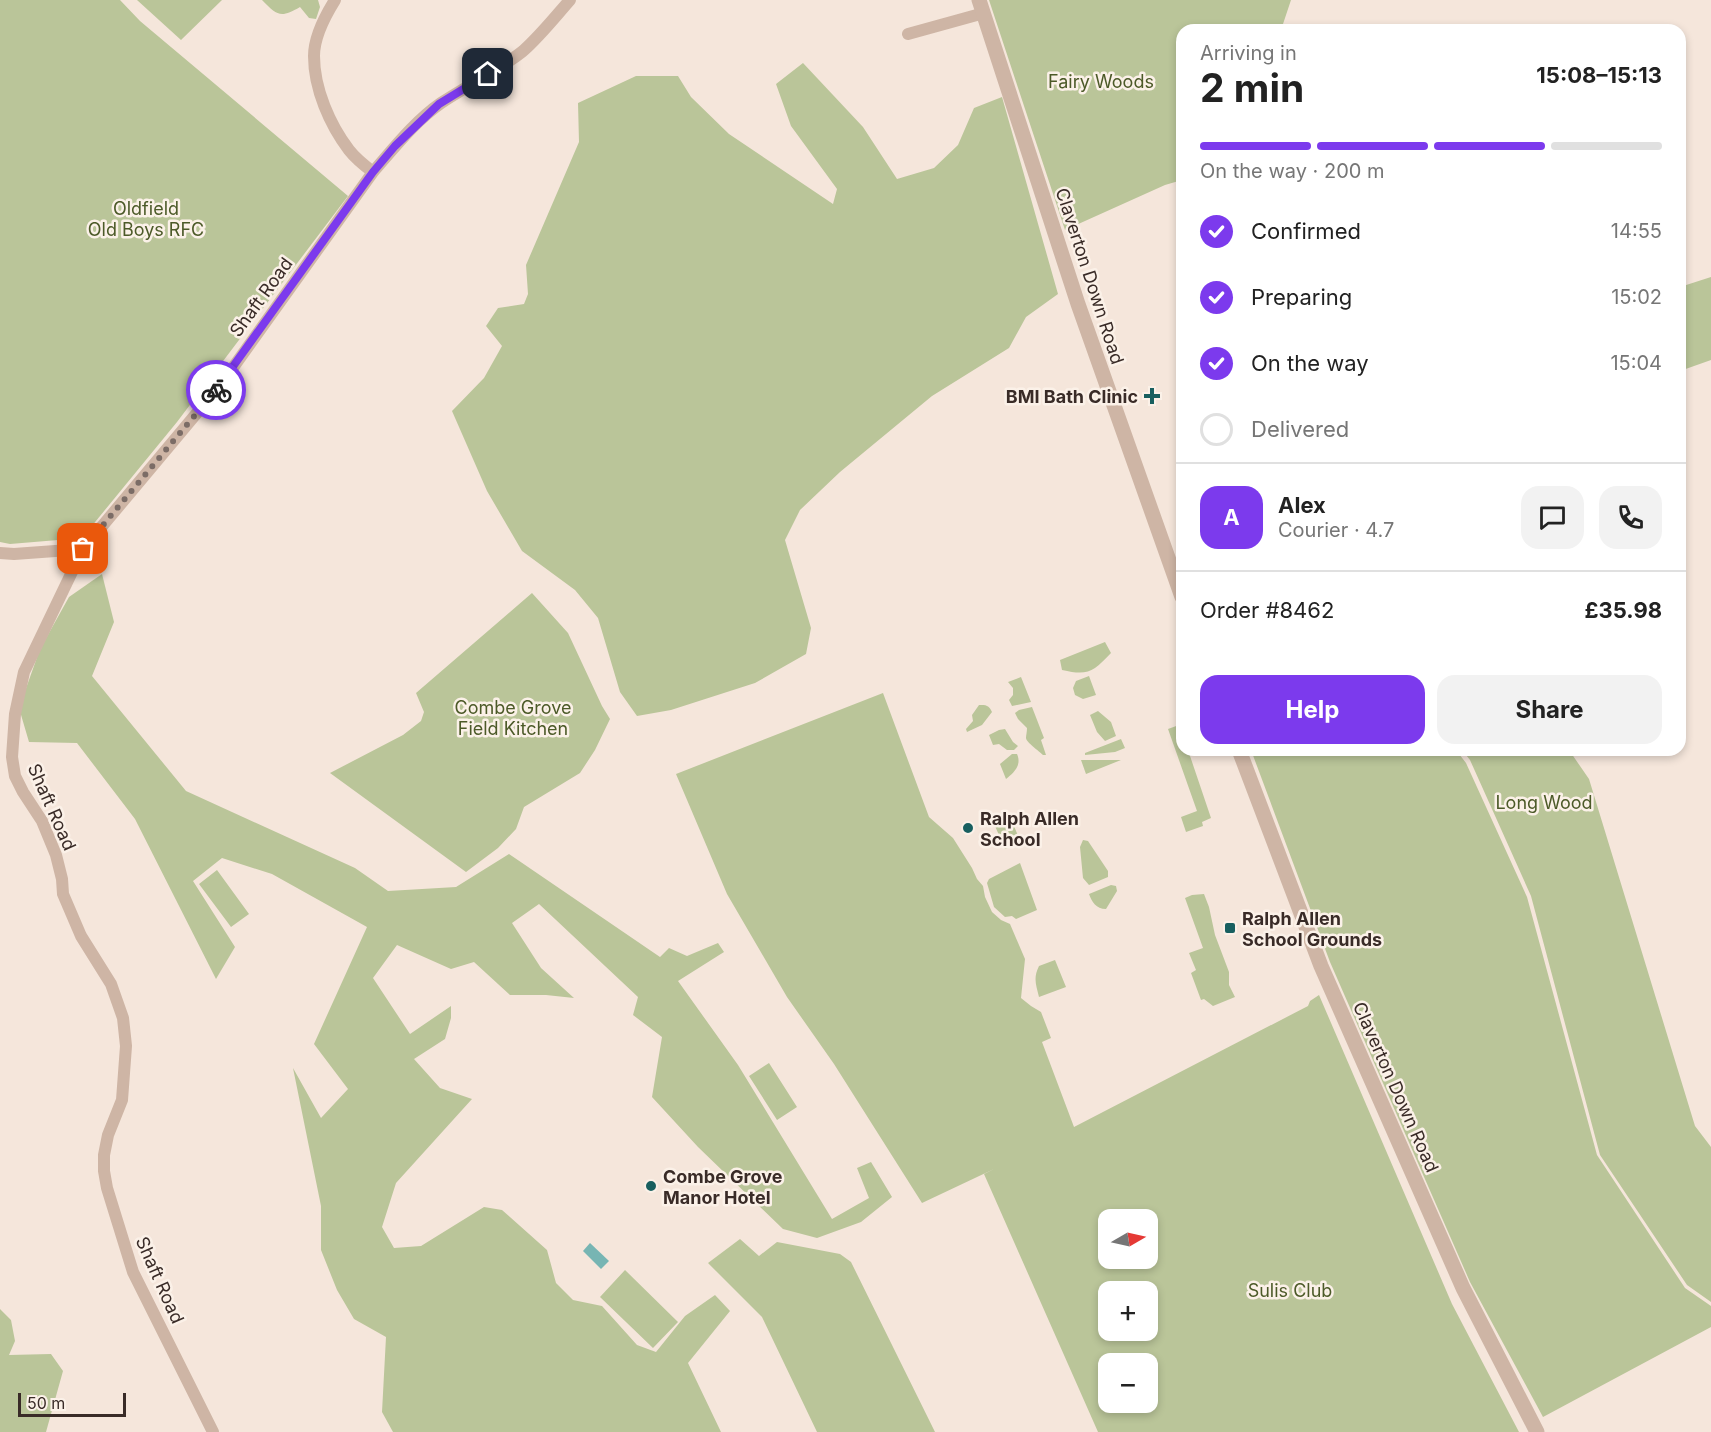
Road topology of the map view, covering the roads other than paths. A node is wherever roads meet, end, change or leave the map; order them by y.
1 (335, 0) edge
2 (570, 0) edge
3 (982, 7) edge
4 (908, 34) dead end
5 (373, 172) junction
6 (83, 549) junction
7 (0, 553) edge
8 (1176, 580) edge
9 (1241, 756) edge
10 (213, 1432) edge
11 (1537, 1432) edge

1 - 5 street
2 - 5 street, Shaft Road
3 - 4 street
3 - 8 street, Claverton Down Road
5 - 6 street, Shaft Road
6 - 7 street
6 - 10 street, Shaft Road
9 - 11 street, Claverton Down Road

